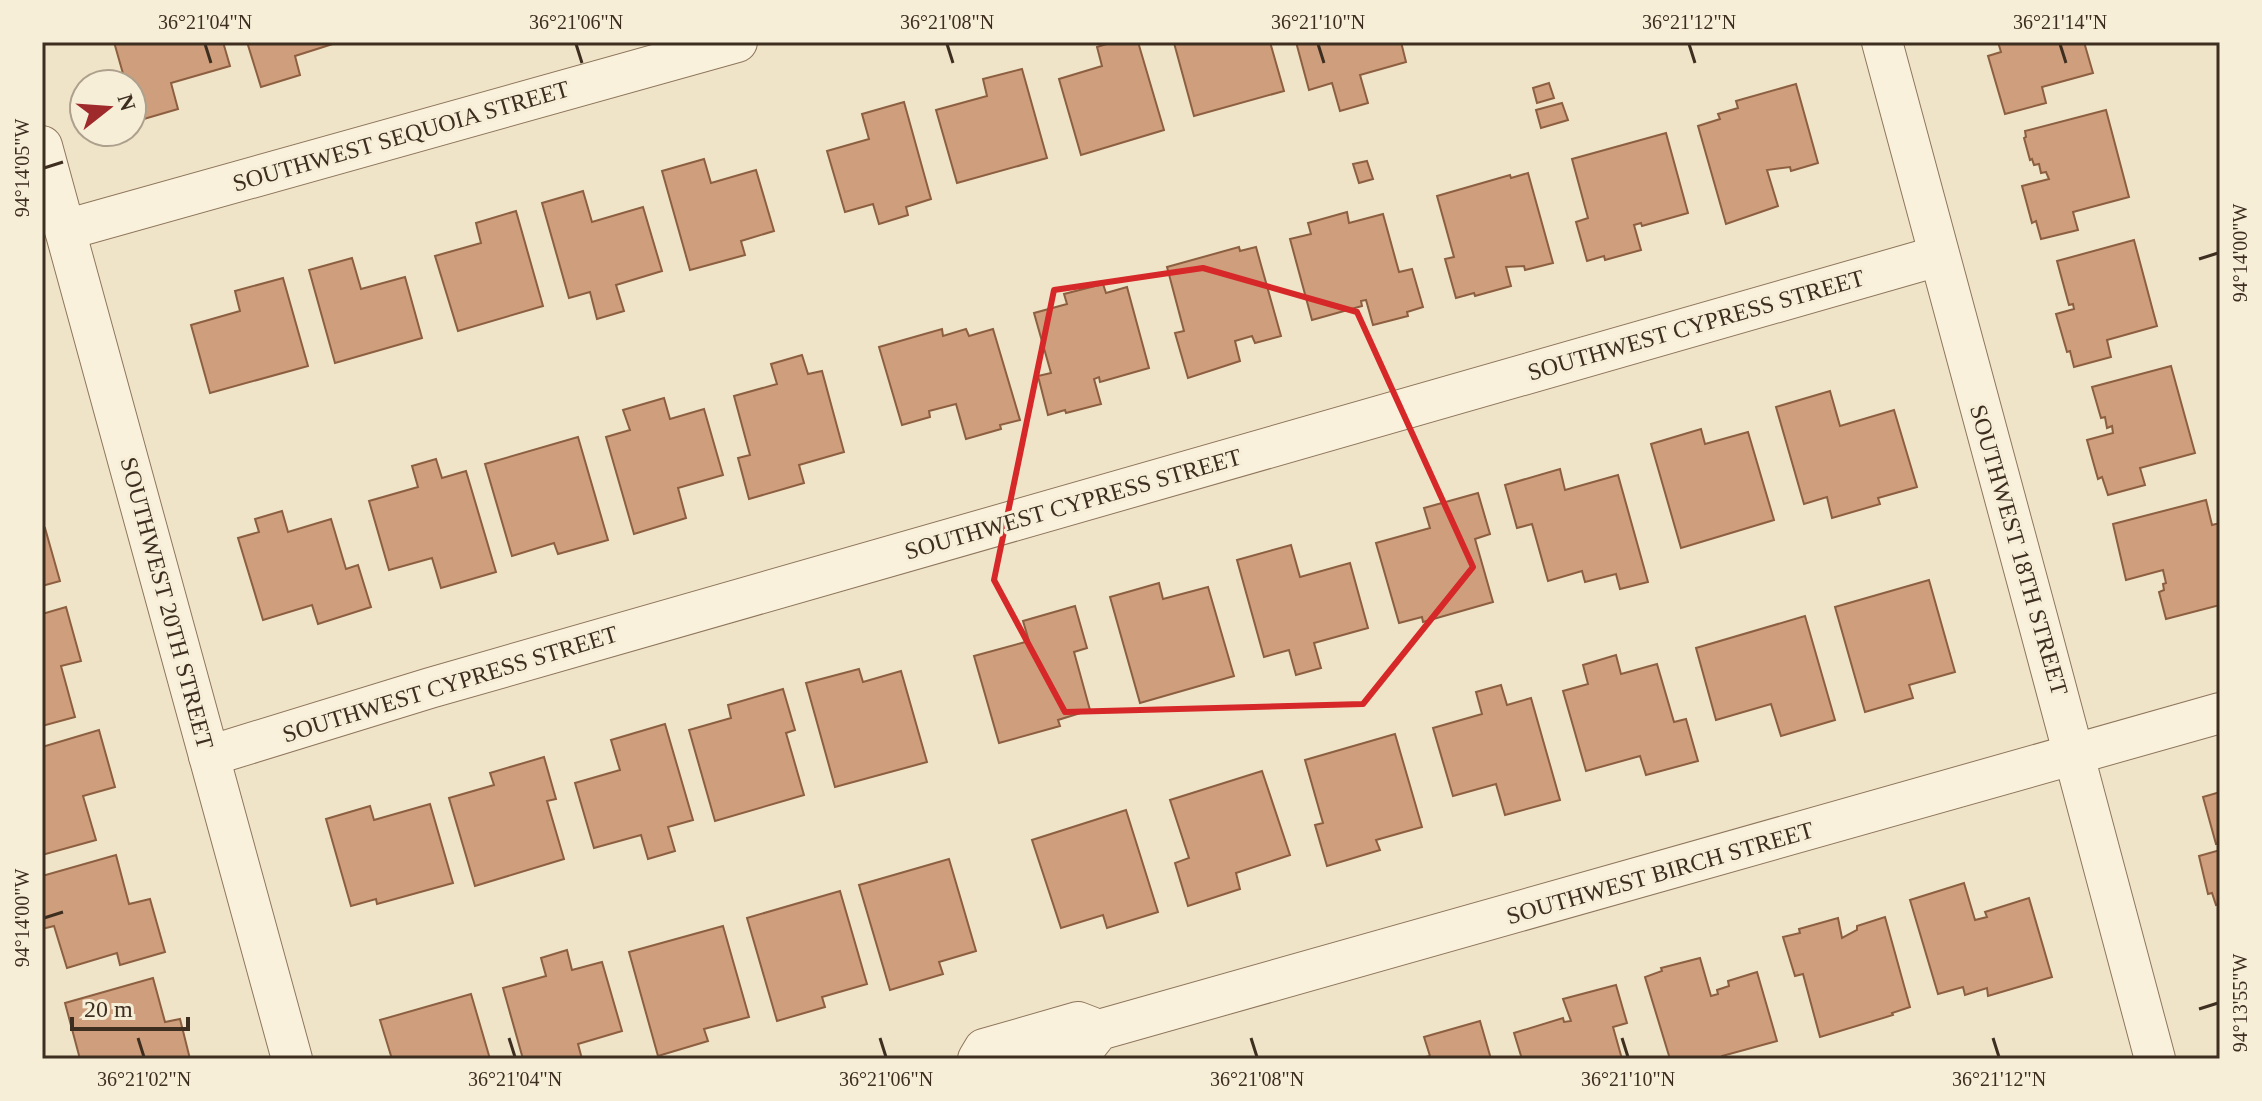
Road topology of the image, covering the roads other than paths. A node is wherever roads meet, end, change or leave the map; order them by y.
1 (737, 42) edge
2 (1882, 42) edge
3 (42, 146) edge
4 (65, 230) junction
5 (1938, 256) junction
6 (2220, 713) edge
7 (209, 756) junction
8 (2077, 756) junction
9 (1099, 1030) junction
10 (292, 1059) edge
11 (978, 1059) edge
12 (1051, 1059) edge
13 (2155, 1059) edge

1 - 4 street, SOUTHWEST SEQUOIA STREET
2 - 5 street, SOUTHWEST 18TH STREET
3 - 4 street, SOUTHWEST 20TH STREET
4 - 7 street, SOUTHWEST 20TH STREET
5 - 7 street, SOUTHWEST CYPRESS STREET
5 - 8 street, SOUTHWEST 18TH STREET
6 - 8 street, SOUTHWEST BIRCH STREET
7 - 10 street, SOUTHWEST 20TH STREET
8 - 9 street, SOUTHWEST BIRCH STREET
8 - 13 street, SOUTHWEST 18TH STREET
9 - 11 street, SOUTHWEST BIRCH STREET
9 - 12 street, SOUTHWEST BIRCH STREET

